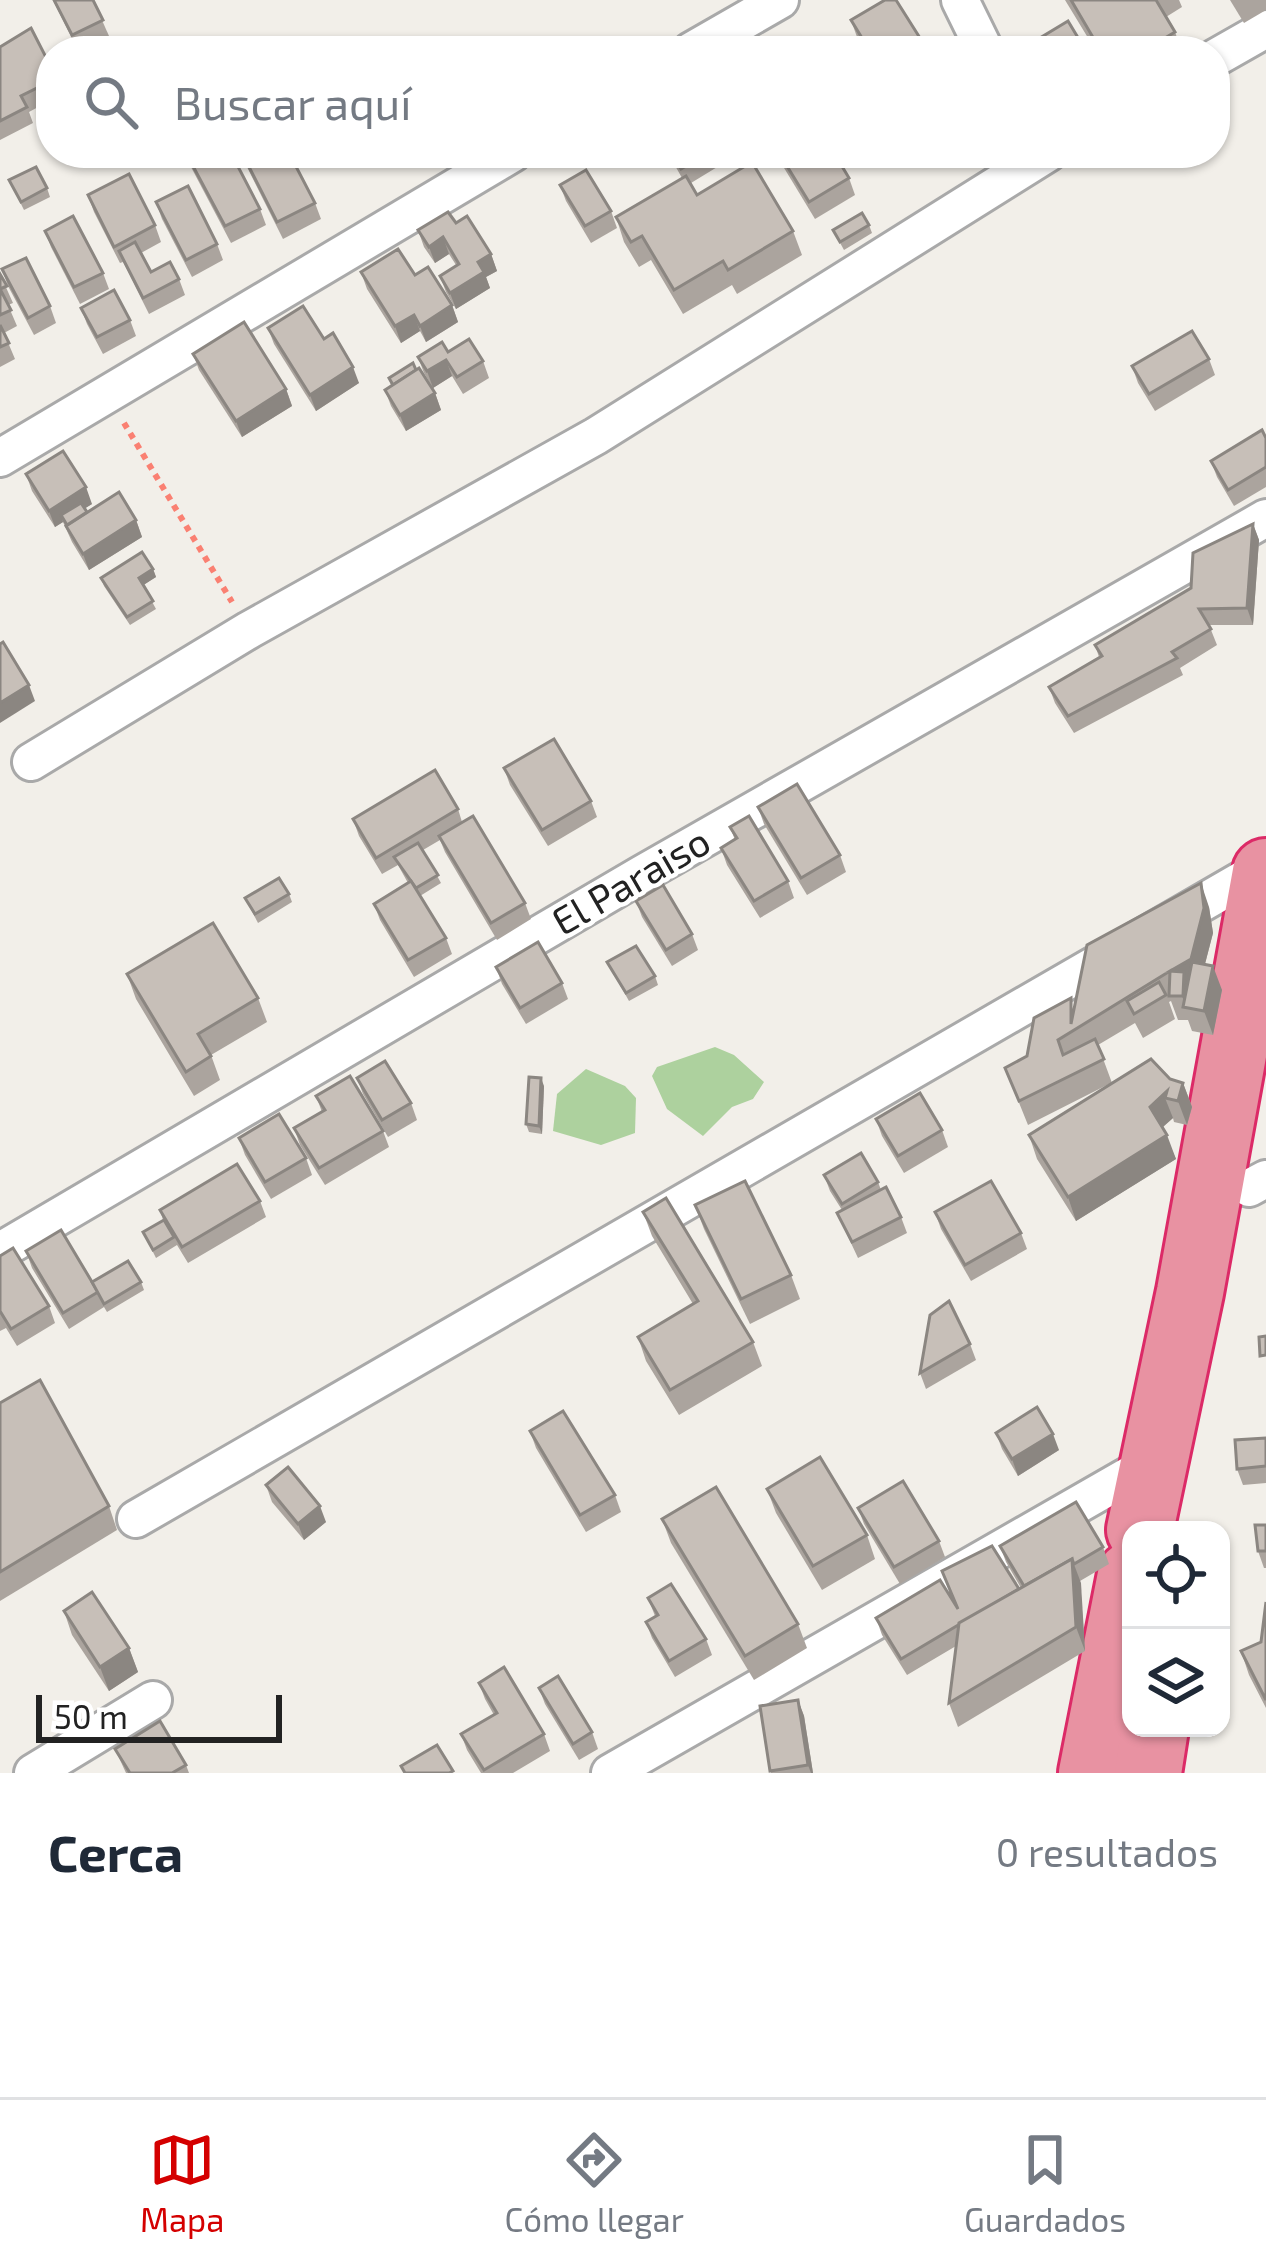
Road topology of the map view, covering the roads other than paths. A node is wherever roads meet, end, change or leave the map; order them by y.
1 (780, 0) edge
2 (960, 0) edge
3 (1266, 29) edge
4 (717, 36) edge
5 (978, 36) edge
6 (1230, 49) edge
7 (488, 168) edge
8 (1019, 168) edge
9 (0, 458) edge
10 (1266, 518) edge
11 (31, 762) dead end
12 (1266, 869) edge
13 (1266, 1104) edge
14 (1258, 1184) edge
15 (0, 1251) edge
16 (1154, 1461) junction
17 (136, 1520) dead end
18 (1142, 1521) edge
19 (1189, 1521) edge
20 (1122, 1621) edge
21 (153, 1700) dead end
22 (1154, 1737) edge
23 (33, 1773) edge
24 (610, 1773) edge
25 (1092, 1773) edge
26 (1148, 1773) edge

1 - 4 street
2 - 5 street
3 - 6 street
7 - 9 street
8 - 11 street
10 - 15 street, El Paraiso
12 - 16 highway
12 - 17 street
13 - 14 highway
14 - 19 highway
16 - 18 highway
16 - 24 street
20 - 25 highway
21 - 23 street
22 - 26 highway

